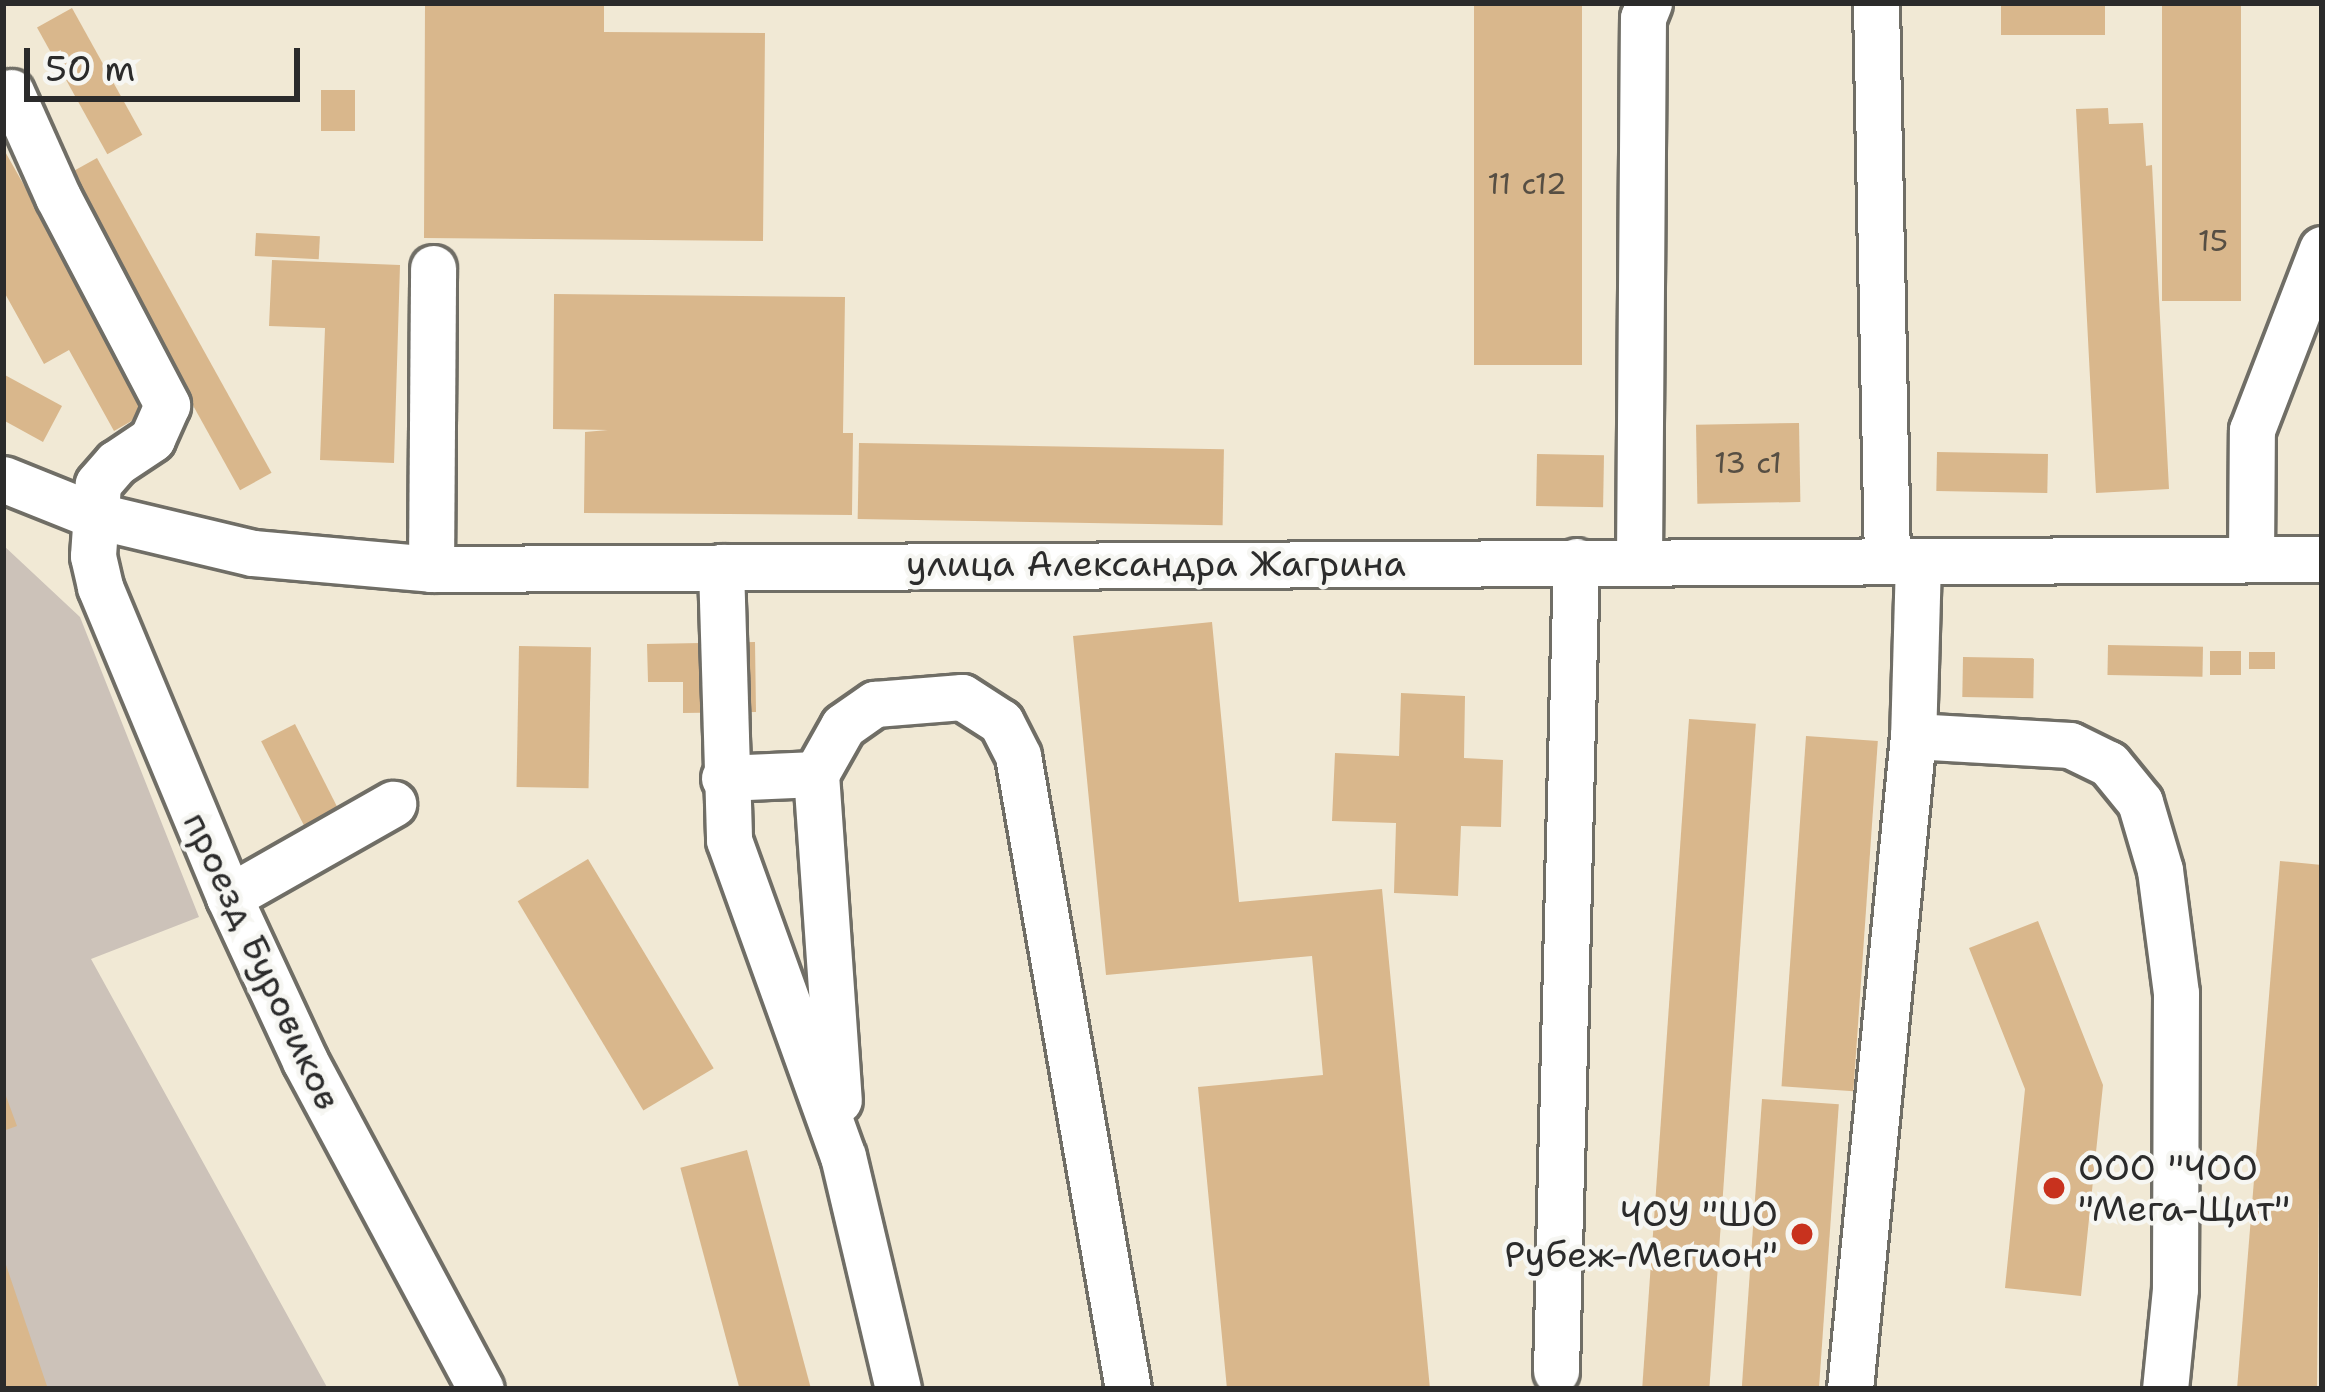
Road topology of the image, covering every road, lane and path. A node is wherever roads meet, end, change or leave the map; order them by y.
1 (1649, 3) edge
2 (1876, 3) edge
3 (11, 92) dead end
4 (2322, 249) edge
5 (433, 268) dead end
6 (3, 479) edge
7 (93, 515) junction
8 (2251, 559) junction
9 (2322, 559) edge
10 (1902, 560) junction
11 (1576, 561) junction
12 (1639, 561) junction
13 (722, 567) junction
14 (431, 569) junction
15 (1912, 736) junction
16 (816, 774) junction
17 (724, 778) junction
18 (393, 804) dead end
19 (229, 897) junction
20 (843, 1156) junction
21 (1556, 1371) dead end
22 (481, 1389) edge
23 (898, 1389) edge
24 (1128, 1389) edge
25 (1850, 1389) edge
26 (2165, 1389) edge

1 - 12 street
2 - 10 street
3 - 7 street
4 - 8 street
5 - 14 street
6 - 7 street, улица Александра Жагрина
7 - 14 street, улица Александра Жагрина
7 - 19 street, проезд Буровиков
8 - 9 street, улица Александра Жагрина
8 - 10 street, улица Александра Жагрина
10 - 12 street, улица Александра Жагрина
10 - 15 street
11 - 12 street, улица Александра Жагрина
11 - 13 street, улица Александра Жагрина
11 - 21 street
13 - 14 street, улица Александра Жагрина
13 - 17 street
15 - 25 street
15 - 26 street
16 - 17 street
16 - 20 street
16 - 24 street
17 - 20 street
18 - 19 street
19 - 22 street, проезд Буровиков
20 - 23 street

